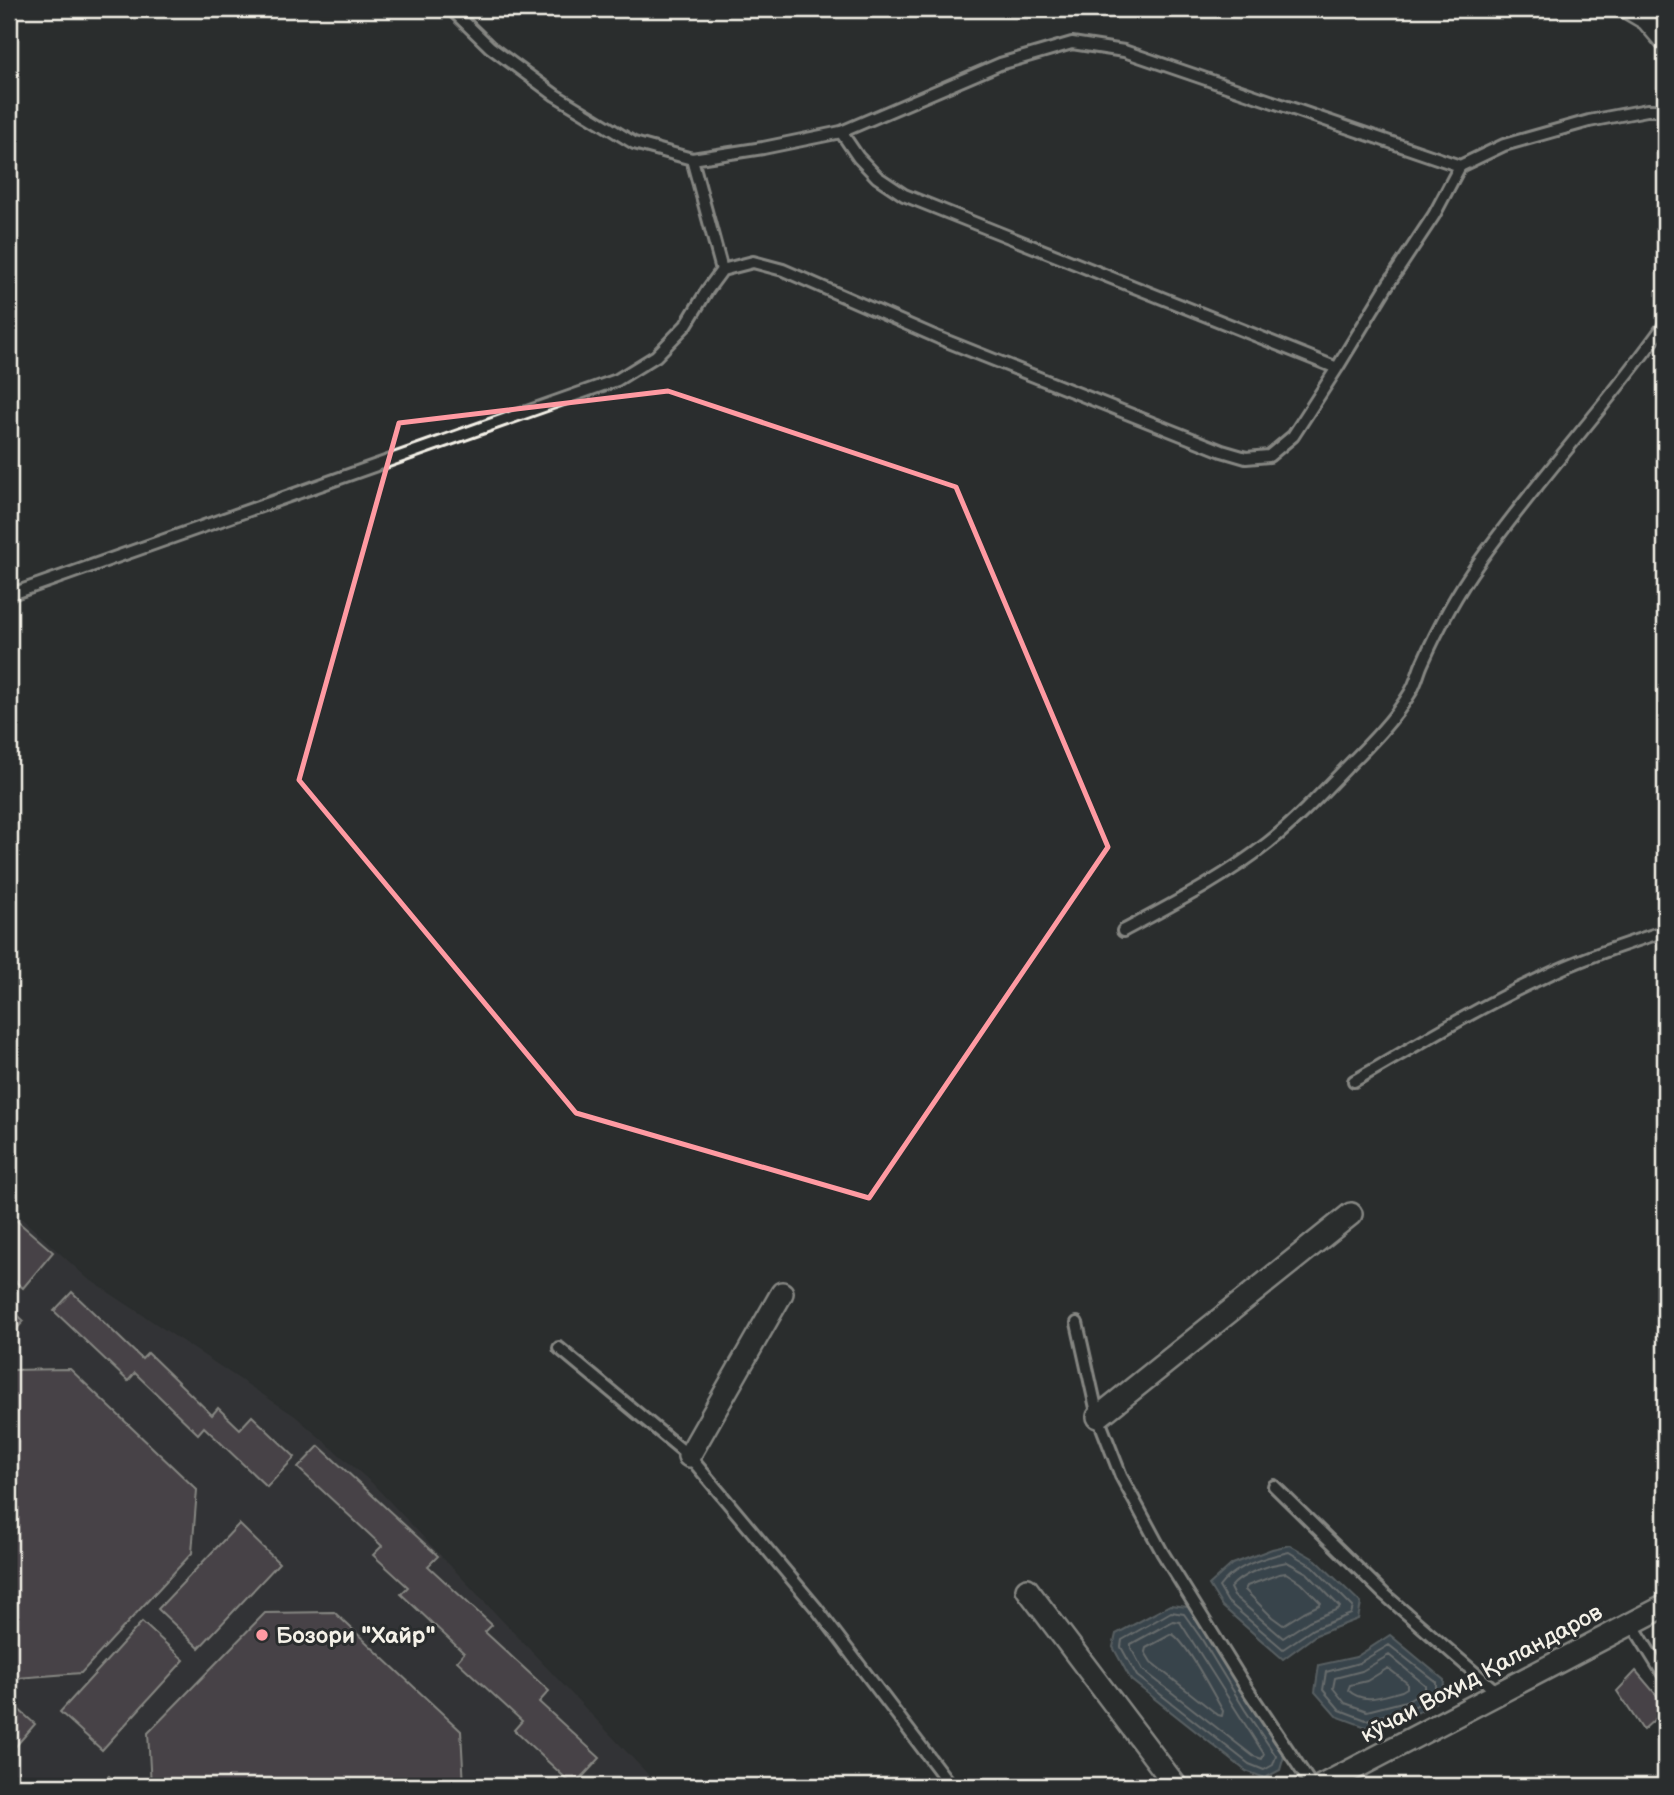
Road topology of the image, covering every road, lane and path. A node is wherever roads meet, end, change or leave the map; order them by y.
1 (451, 9) edge
2 (1630, 9) edge
3 (1665, 40) edge
4 (1665, 110) edge
5 (841, 132) junction
6 (692, 159) junction
7 (1460, 166) junction
8 (722, 270) junction
9 (1665, 324) edge
10 (1337, 368) junction
11 (9, 595) edge
12 (1124, 931) dead end
13 (1665, 931) edge
14 (1354, 1081) dead end
15 (1351, 1213) dead end
16 (782, 1293) dead end
17 (1077, 1323) dead end
18 (559, 1349) dead end
19 (1098, 1417) junction
20 (690, 1456) junction
21 (1275, 1486) dead end
22 (1027, 1589) dead end
23 (1665, 1606) edge
24 (1632, 1624) junction
25 (1665, 1677) edge
26 (1498, 1693) junction
27 (951, 1786) edge
28 (1176, 1786) edge
29 (1312, 1786) edge
30 (1321, 1786) edge

1 - 6 lane
2 - 3 street
4 - 7 lane
5 - 6 lane
5 - 7 lane
5 - 10 lane
6 - 8 lane
7 - 10 lane
8 - 10 lane
8 - 11 lane
9 - 12 lane
13 - 14 lane
15 - 19 street
16 - 20 street
17 - 19 lane
18 - 20 lane
19 - 29 lane
20 - 27 lane
21 - 26 lane
22 - 28 street
23 - 24 street, кӯчаи Воҳид Қаландаров
24 - 25 lane
24 - 26 street, кӯчаи Воҳид Қаландаров
26 - 30 street, кӯчаи Воҳид Қаландаров

